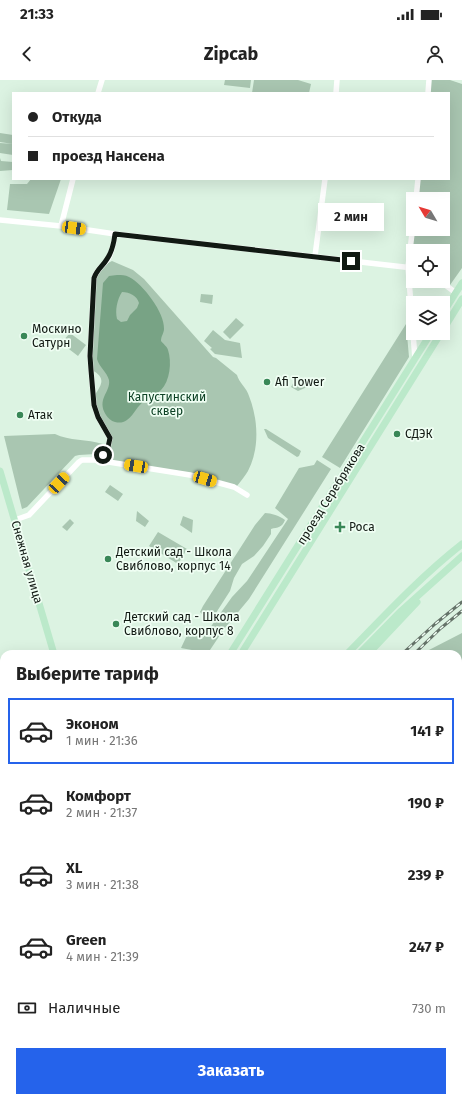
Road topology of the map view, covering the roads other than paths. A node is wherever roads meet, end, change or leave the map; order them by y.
1 (102, 80) edge
2 (337, 80) edge
3 (429, 80) edge
4 (98, 92) edge
5 (336, 92) edge
6 (428, 92) edge
7 (73, 180) edge
8 (325, 180) edge
9 (418, 180) edge
10 (417, 192) edge
11 (0, 220) edge
12 (61, 226) junction
13 (115, 234) junction
14 (316, 256) junction
15 (406, 267) edge
16 (462, 283) edge
17 (449, 288) edge
18 (456, 293) junction
19 (462, 298) edge
20 (450, 302) edge
21 (450, 318) edge
22 (414, 340) edge
23 (427, 340) edge
24 (437, 340) edge
25 (415, 359) junction
26 (96, 460) junction
27 (0, 471) edge
28 (247, 496) dead end
29 (15, 520) junction
30 (462, 544) edge
31 (462, 557) edge
32 (53, 650) edge
33 (233, 650) edge
34 (243, 650) edge
35 (351, 650) edge
36 (363, 650) edge
37 (372, 650) edge

1 - 4 street
2 - 5 street
3 - 6 street
7 - 12 street
8 - 14 street
9 - 10 street
11 - 12 street
12 - 13 street
13 - 14 street
13 - 26 street
14 - 15 street
16 - 18 main road
17 - 18 street
18 - 19 main road
18 - 20 main road
19 - 21 main road
22 - 25 street
23 - 25 main road, проезд Серебрякова
24 - 34 main road, проезд Серебрякова
25 - 33 main road, проезд Серебрякова
26 - 28 street
26 - 29 street
27 - 29 main road, Снежная улица
29 - 32 main road, Снежная улица
30 - 35 main road
31 - 36 main road
31 - 37 main road

